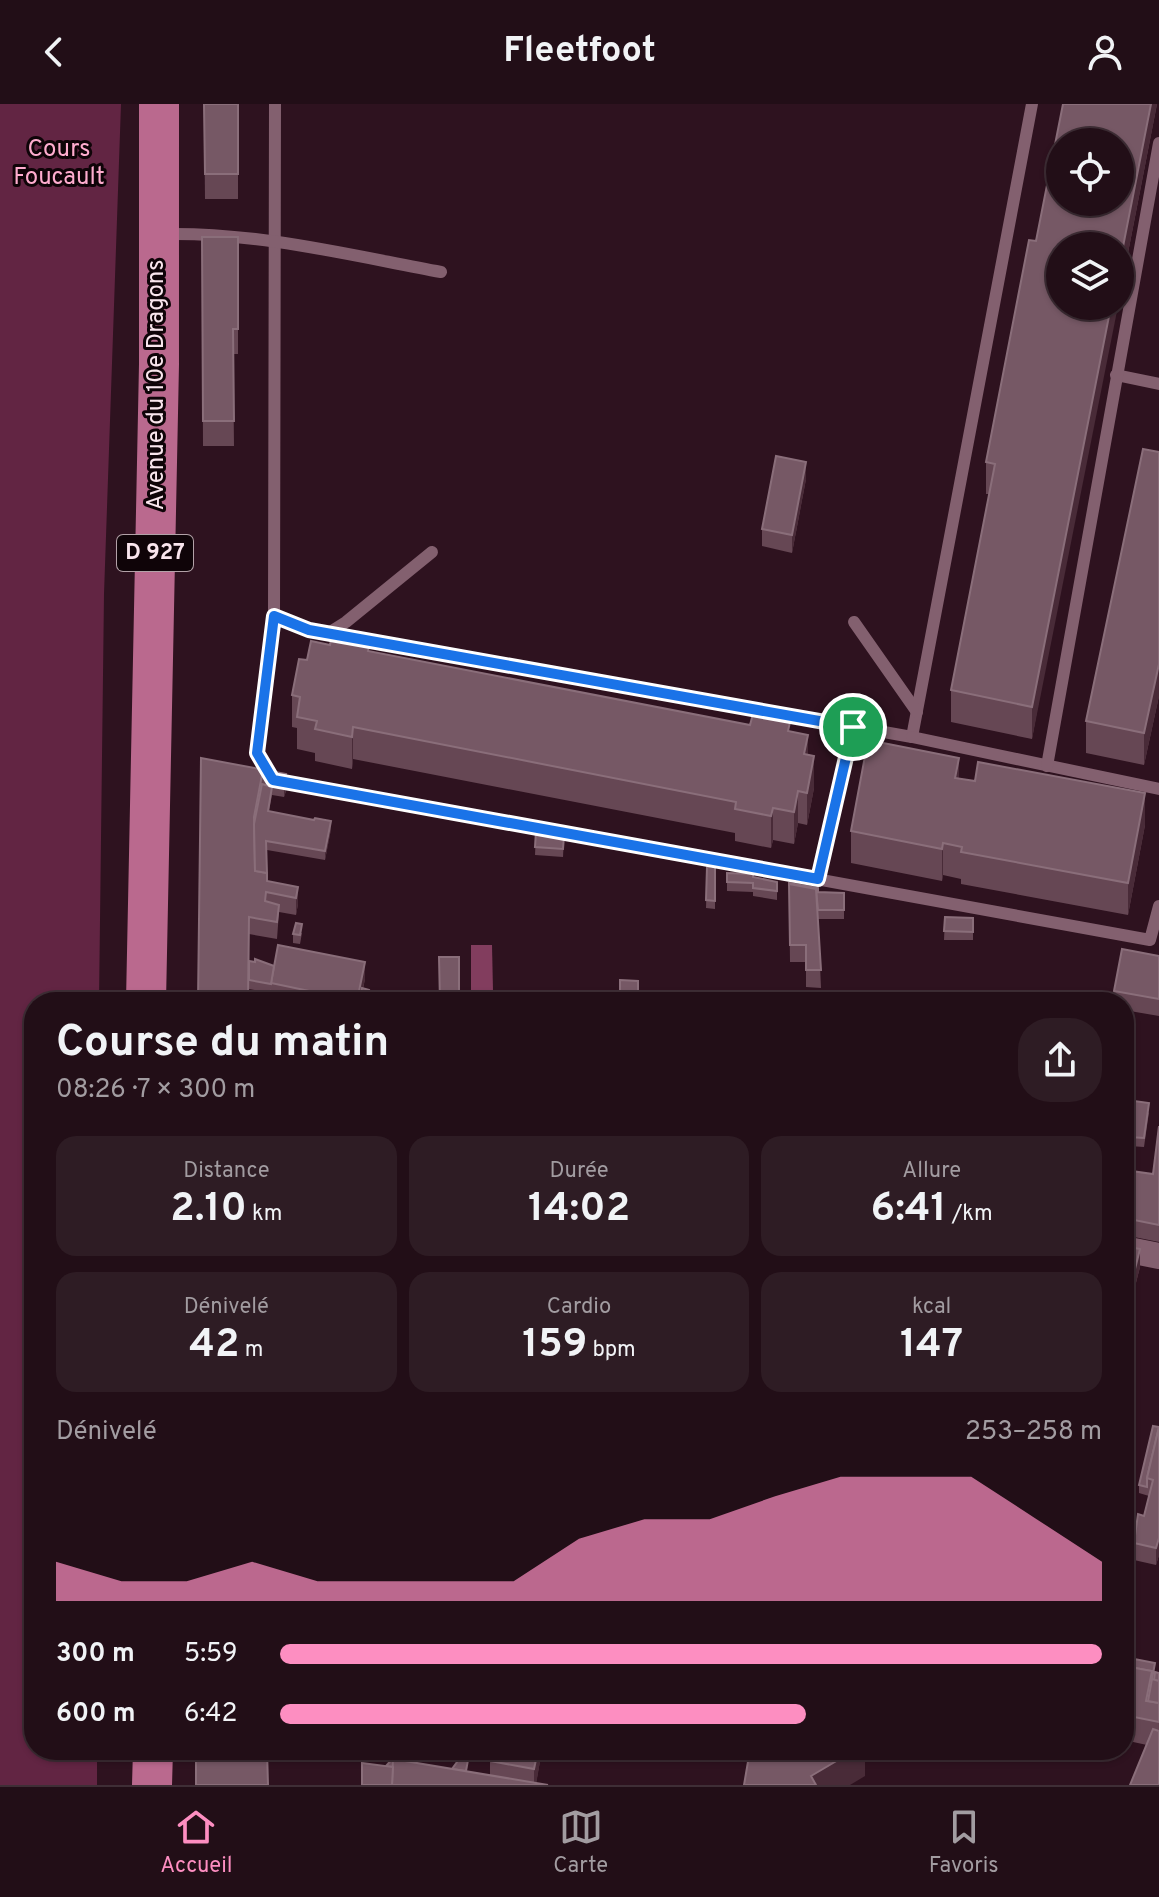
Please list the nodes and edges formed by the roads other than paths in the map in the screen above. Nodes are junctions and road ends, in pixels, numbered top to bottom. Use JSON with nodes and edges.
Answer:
{"nodes":[{"id":1,"x":159,"y":104,"type":"edge"},
{"id":2,"x":275,"y":104,"type":"edge"},
{"id":3,"x":1032,"y":104,"type":"edge"},
{"id":4,"x":1159,"y":143,"type":"edge"},
{"id":5,"x":158,"y":234,"type":"junction"},
{"id":6,"x":274,"y":242,"type":"junction"},
{"id":7,"x":441,"y":272,"type":"dead end"},
{"id":8,"x":1116,"y":375,"type":"junction"},
{"id":9,"x":1159,"y":384,"type":"edge"},
{"id":10,"x":432,"y":552,"type":"dead end"},
{"id":11,"x":274,"y":616,"type":"junction"},
{"id":12,"x":854,"y":622,"type":"dead end"},
{"id":13,"x":327,"y":634,"type":"junction"},
{"id":14,"x":917,"y":712,"type":"junction"},
{"id":15,"x":853,"y":727,"type":"junction"},
{"id":16,"x":912,"y":737,"type":"junction"},
{"id":17,"x":1047,"y":766,"type":"junction"},
{"id":18,"x":1159,"y":789,"type":"edge"},
{"id":19,"x":818,"y":879,"type":"junction"},
{"id":20,"x":1159,"y":906,"type":"edge"},
{"id":21,"x":146,"y":992,"type":"edge"},
{"id":22,"x":1134,"y":1251,"type":"edge"},
{"id":23,"x":1159,"y":1256,"type":"edge"},
{"id":24,"x":153,"y":1760,"type":"edge"},
{"id":25,"x":152,"y":1785,"type":"edge"}],
"edges":[{"from":1,"to":5,"type":"main road","name":"Avenue du 10e Dragons","number":"D 927"},
{"from":2,"to":6,"type":"lane"},
{"from":3,"to":14,"type":"lane"},
{"from":4,"to":8,"type":"lane"},
{"from":5,"to":6,"type":"lane"},
{"from":5,"to":21,"type":"main road","name":"Avenue du 10e Dragons","number":"D 927"},
{"from":6,"to":7,"type":"lane"},
{"from":6,"to":11,"type":"lane"},
{"from":8,"to":9,"type":"lane"},
{"from":8,"to":17,"type":"lane"},
{"from":10,"to":13,"type":"lane"},
{"from":11,"to":13,"type":"lane"},
{"from":11,"to":19,"type":"lane"},
{"from":12,"to":14,"type":"lane"},
{"from":13,"to":15,"type":"lane"},
{"from":14,"to":16,"type":"lane"},
{"from":15,"to":16,"type":"lane"},
{"from":15,"to":19,"type":"lane"},
{"from":16,"to":17,"type":"lane"},
{"from":17,"to":18,"type":"lane"},
{"from":19,"to":20,"type":"lane"},
{"from":22,"to":23,"type":"street"},
{"from":24,"to":25,"type":"main road"}]}
